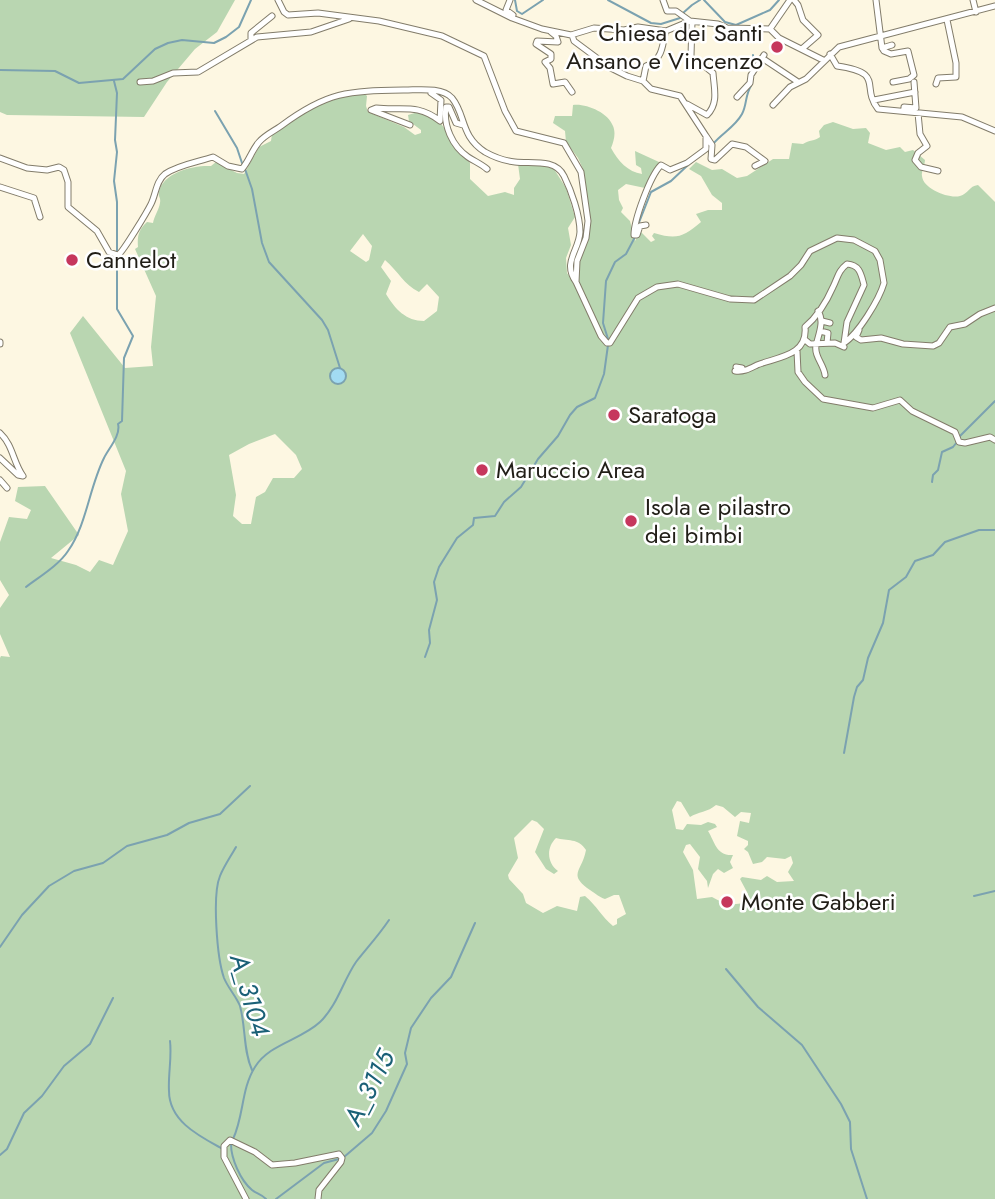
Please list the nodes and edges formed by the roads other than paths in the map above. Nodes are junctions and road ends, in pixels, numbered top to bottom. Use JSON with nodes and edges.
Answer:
{"nodes":[{"id":1,"x":278,"y":0,"type":"edge"},
{"id":2,"x":476,"y":0,"type":"edge"},
{"id":3,"x":510,"y":0,"type":"edge"},
{"id":4,"x":663,"y":0,"type":"edge"},
{"id":5,"x":792,"y":0,"type":"edge"},
{"id":6,"x":876,"y":0,"type":"edge"},
{"id":7,"x":973,"y":0,"type":"edge"},
{"id":8,"x":995,"y":6,"type":"edge"},
{"id":9,"x":976,"y":12,"type":"junction"},
{"id":10,"x":272,"y":16,"type":"dead end"},
{"id":11,"x":349,"y":16,"type":"junction"},
{"id":12,"x":947,"y":20,"type":"junction"},
{"id":13,"x":692,"y":21,"type":"junction"},
{"id":14,"x":527,"y":23,"type":"junction"},
{"id":15,"x":769,"y":29,"type":"junction"},
{"id":16,"x":549,"y":31,"type":"junction"},
{"id":17,"x":662,"y":31,"type":"junction"},
{"id":18,"x":574,"y":35,"type":"junction"},
{"id":19,"x":880,"y":36,"type":"junction"},
{"id":20,"x":250,"y":40,"type":"junction"},
{"id":21,"x":892,"y":45,"type":"dead end"},
{"id":22,"x":803,"y":48,"type":"junction"},
{"id":23,"x":881,"y":48,"type":"junction"},
{"id":24,"x":830,"y":54,"type":"junction"},
{"id":25,"x":691,"y":56,"type":"dead end"},
{"id":26,"x":823,"y":60,"type":"junction"},
{"id":27,"x":701,"y":63,"type":"dead end"},
{"id":28,"x":643,"y":80,"type":"junction"},
{"id":29,"x":140,"y":82,"type":"dead end"},
{"id":30,"x":798,"y":82,"type":"junction"},
{"id":31,"x":893,"y":82,"type":"dead end"},
{"id":32,"x":914,"y":82,"type":"dead end"},
{"id":33,"x":936,"y":84,"type":"dead end"},
{"id":34,"x":425,"y":90,"type":"junction"},
{"id":35,"x":572,"y":92,"type":"dead end"},
{"id":36,"x":915,"y":92,"type":"junction"},
{"id":37,"x":737,"y":97,"type":"dead end"},
{"id":38,"x":874,"y":100,"type":"junction"},
{"id":39,"x":687,"y":104,"type":"junction"},
{"id":40,"x":774,"y":105,"type":"dead end"},
{"id":41,"x":904,"y":111,"type":"junction"},
{"id":42,"x":918,"y":113,"type":"junction"},
{"id":43,"x":410,"y":125,"type":"dead end"},
{"id":44,"x":463,"y":125,"type":"junction"},
{"id":45,"x":995,"y":131,"type":"edge"},
{"id":46,"x":706,"y":136,"type":"junction"},
{"id":47,"x":0,"y":158,"type":"edge"},
{"id":48,"x":754,"y":166,"type":"dead end"},
{"id":49,"x":486,"y":169,"type":"dead end"},
{"id":50,"x":937,"y":171,"type":"dead end"},
{"id":51,"x":0,"y":188,"type":"edge"},
{"id":52,"x":40,"y":217,"type":"dead end"},
{"id":53,"x":646,"y":225,"type":"dead end"},
{"id":54,"x":576,"y":282,"type":"junction"},
{"id":55,"x":995,"y":308,"type":"edge"},
{"id":56,"x":820,"y":315,"type":"junction"},
{"id":57,"x":863,"y":322,"type":"junction"},
{"id":58,"x":830,"y":323,"type":"dead end"},
{"id":59,"x":820,"y":331,"type":"junction"},
{"id":60,"x":804,"y":339,"type":"junction"},
{"id":61,"x":817,"y":343,"type":"junction"},
{"id":62,"x":827,"y":343,"type":"junction"},
{"id":63,"x":844,"y":347,"type":"dead end"},
{"id":64,"x":797,"y":351,"type":"junction"},
{"id":65,"x":735,"y":369,"type":"dead end"},
{"id":66,"x":825,"y":375,"type":"dead end"},
{"id":67,"x":0,"y":433,"type":"edge"},
{"id":68,"x":995,"y":440,"type":"edge"},
{"id":69,"x":0,"y":458,"type":"edge"},
{"id":70,"x":0,"y":480,"type":"edge"},
{"id":71,"x":7,"y":488,"type":"dead end"},
{"id":72,"x":246,"y":1199,"type":"edge"},
{"id":73,"x":318,"y":1199,"type":"edge"}],
"edges":[{"from":1,"to":11,"type":"street"},
{"from":2,"to":14,"type":"street"},
{"from":3,"to":14,"type":"street"},
{"from":4,"to":13,"type":"street"},
{"from":5,"to":15,"type":"street"},
{"from":5,"to":22,"type":"street"},
{"from":6,"to":19,"type":"street"},
{"from":7,"to":9,"type":"street"},
{"from":8,"to":9,"type":"street"},
{"from":9,"to":12,"type":"street"},
{"from":10,"to":20,"type":"street"},
{"from":11,"to":20,"type":"street"},
{"from":11,"to":54,"type":"street"},
{"from":12,"to":19,"type":"street"},
{"from":12,"to":33,"type":"street"},
{"from":13,"to":15,"type":"street"},
{"from":13,"to":17,"type":"street"},
{"from":13,"to":25,"type":"street"},
{"from":14,"to":16,"type":"street"},
{"from":15,"to":22,"type":"street"},
{"from":16,"to":18,"type":"street"},
{"from":16,"to":35,"type":"street"},
{"from":17,"to":18,"type":"street"},
{"from":17,"to":28,"type":"street"},
{"from":18,"to":28,"type":"street"},
{"from":19,"to":23,"type":"street"},
{"from":19,"to":24,"type":"street"},
{"from":20,"to":29,"type":"street"},
{"from":21,"to":23,"type":"street"},
{"from":22,"to":26,"type":"street"},
{"from":23,"to":31,"type":"street"},
{"from":24,"to":26,"type":"street"},
{"from":24,"to":38,"type":"street"},
{"from":26,"to":30,"type":"street"},
{"from":27,"to":39,"type":"street"},
{"from":28,"to":39,"type":"street"},
{"from":30,"to":37,"type":"street"},
{"from":30,"to":40,"type":"street"},
{"from":32,"to":36,"type":"street"},
{"from":34,"to":43,"type":"street"},
{"from":34,"to":44,"type":"street"},
{"from":34,"to":47,"type":"street"},
{"from":36,"to":38,"type":"street"},
{"from":36,"to":41,"type":"street"},
{"from":38,"to":41,"type":"street"},
{"from":39,"to":46,"type":"street"},
{"from":41,"to":42,"type":"street"},
{"from":42,"to":45,"type":"street"},
{"from":42,"to":50,"type":"street"},
{"from":44,"to":49,"type":"street"},
{"from":44,"to":54,"type":"street"},
{"from":46,"to":48,"type":"street"},
{"from":46,"to":53,"type":"street"},
{"from":51,"to":52,"type":"street"},
{"from":54,"to":57,"type":"street"},
{"from":55,"to":57,"type":"street"},
{"from":56,"to":57,"type":"street"},
{"from":56,"to":58,"type":"street"},
{"from":56,"to":59,"type":"street"},
{"from":56,"to":60,"type":"street"},
{"from":59,"to":61,"type":"street"},
{"from":59,"to":62,"type":"street"},
{"from":60,"to":61,"type":"street"},
{"from":60,"to":64,"type":"street"},
{"from":61,"to":62,"type":"street"},
{"from":61,"to":66,"type":"street"},
{"from":62,"to":63,"type":"street"},
{"from":64,"to":65,"type":"street"},
{"from":64,"to":68,"type":"street"},
{"from":67,"to":69,"type":"street"},
{"from":70,"to":71,"type":"street"},
{"from":72,"to":73,"type":"street"}]}
